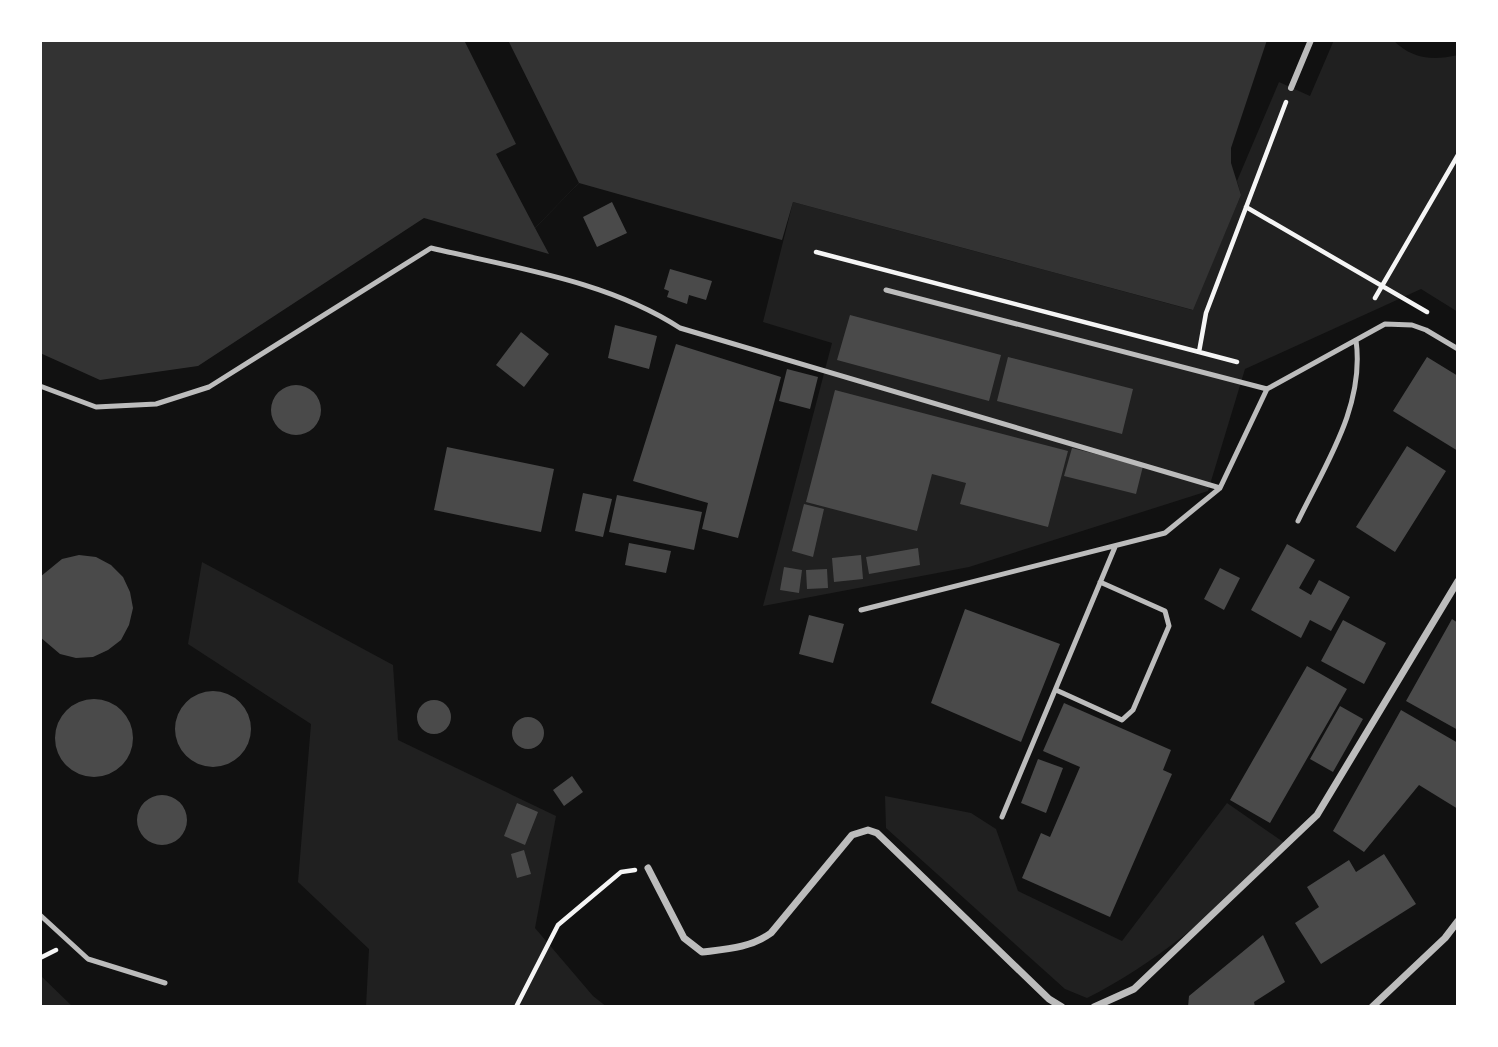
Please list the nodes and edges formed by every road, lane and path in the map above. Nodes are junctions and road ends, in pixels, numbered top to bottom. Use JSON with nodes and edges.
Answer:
{"nodes":[{"id":1,"x":1311,"y":40,"type":"edge"},
{"id":2,"x":1291,"y":88,"type":"joint"},
{"id":3,"x":1458,"y":155,"type":"edge"},
{"id":4,"x":1246,"y":207,"type":"junction"},
{"id":5,"x":816,"y":253,"type":"dead end"},
{"id":6,"x":1382,"y":286,"type":"junction"},
{"id":7,"x":886,"y":290,"type":"dead end"},
{"id":8,"x":1375,"y":298,"type":"dead end"},
{"id":9,"x":1436,"y":317,"type":"dead end"},
{"id":10,"x":1356,"y":340,"type":"junction"},
{"id":11,"x":1458,"y":349,"type":"edge"},
{"id":12,"x":1199,"y":352,"type":"junction"},
{"id":13,"x":1237,"y":362,"type":"dead end"},
{"id":14,"x":40,"y":386,"type":"edge"},
{"id":15,"x":1267,"y":389,"type":"junction"},
{"id":16,"x":1220,"y":488,"type":"junction"},
{"id":17,"x":1298,"y":522,"type":"dead end"},
{"id":18,"x":1115,"y":547,"type":"junction"},
{"id":19,"x":1458,"y":581,"type":"edge"},
{"id":20,"x":1100,"y":582,"type":"junction"},
{"id":21,"x":861,"y":610,"type":"dead end"},
{"id":22,"x":1056,"y":690,"type":"junction"},
{"id":23,"x":1002,"y":817,"type":"dead end"},
{"id":24,"x":648,"y":868,"type":"joint"},
{"id":25,"x":40,"y":915,"type":"edge"},
{"id":26,"x":1458,"y":921,"type":"edge"},
{"id":27,"x":165,"y":983,"type":"dead end"},
{"id":28,"x":516,"y":1007,"type":"edge"},
{"id":29,"x":1062,"y":1007,"type":"edge"},
{"id":30,"x":1094,"y":1007,"type":"edge"},
{"id":31,"x":1372,"y":1007,"type":"edge"}],
"edges":[{"from":1,"to":2,"type":"street"},
{"from":2,"to":4,"type":"path"},
{"from":3,"to":6,"type":"path"},
{"from":4,"to":6,"type":"path"},
{"from":4,"to":12,"type":"path"},
{"from":5,"to":12,"type":"path"},
{"from":6,"to":8,"type":"path"},
{"from":6,"to":9,"type":"path"},
{"from":7,"to":15,"type":"lane"},
{"from":10,"to":11,"type":"lane"},
{"from":10,"to":15,"type":"lane"},
{"from":10,"to":17,"type":"lane"},
{"from":12,"to":13,"type":"path"},
{"from":14,"to":16,"type":"lane"},
{"from":15,"to":16,"type":"lane"},
{"from":16,"to":18,"type":"lane"},
{"from":18,"to":20,"type":"lane"},
{"from":18,"to":21,"type":"lane"},
{"from":19,"to":30,"type":"street"},
{"from":20,"to":22,"type":"lane"},
{"from":20,"to":22,"type":"lane"},
{"from":22,"to":23,"type":"lane"},
{"from":24,"to":28,"type":"path"},
{"from":24,"to":29,"type":"street"},
{"from":25,"to":27,"type":"lane"},
{"from":26,"to":31,"type":"street"}]}
